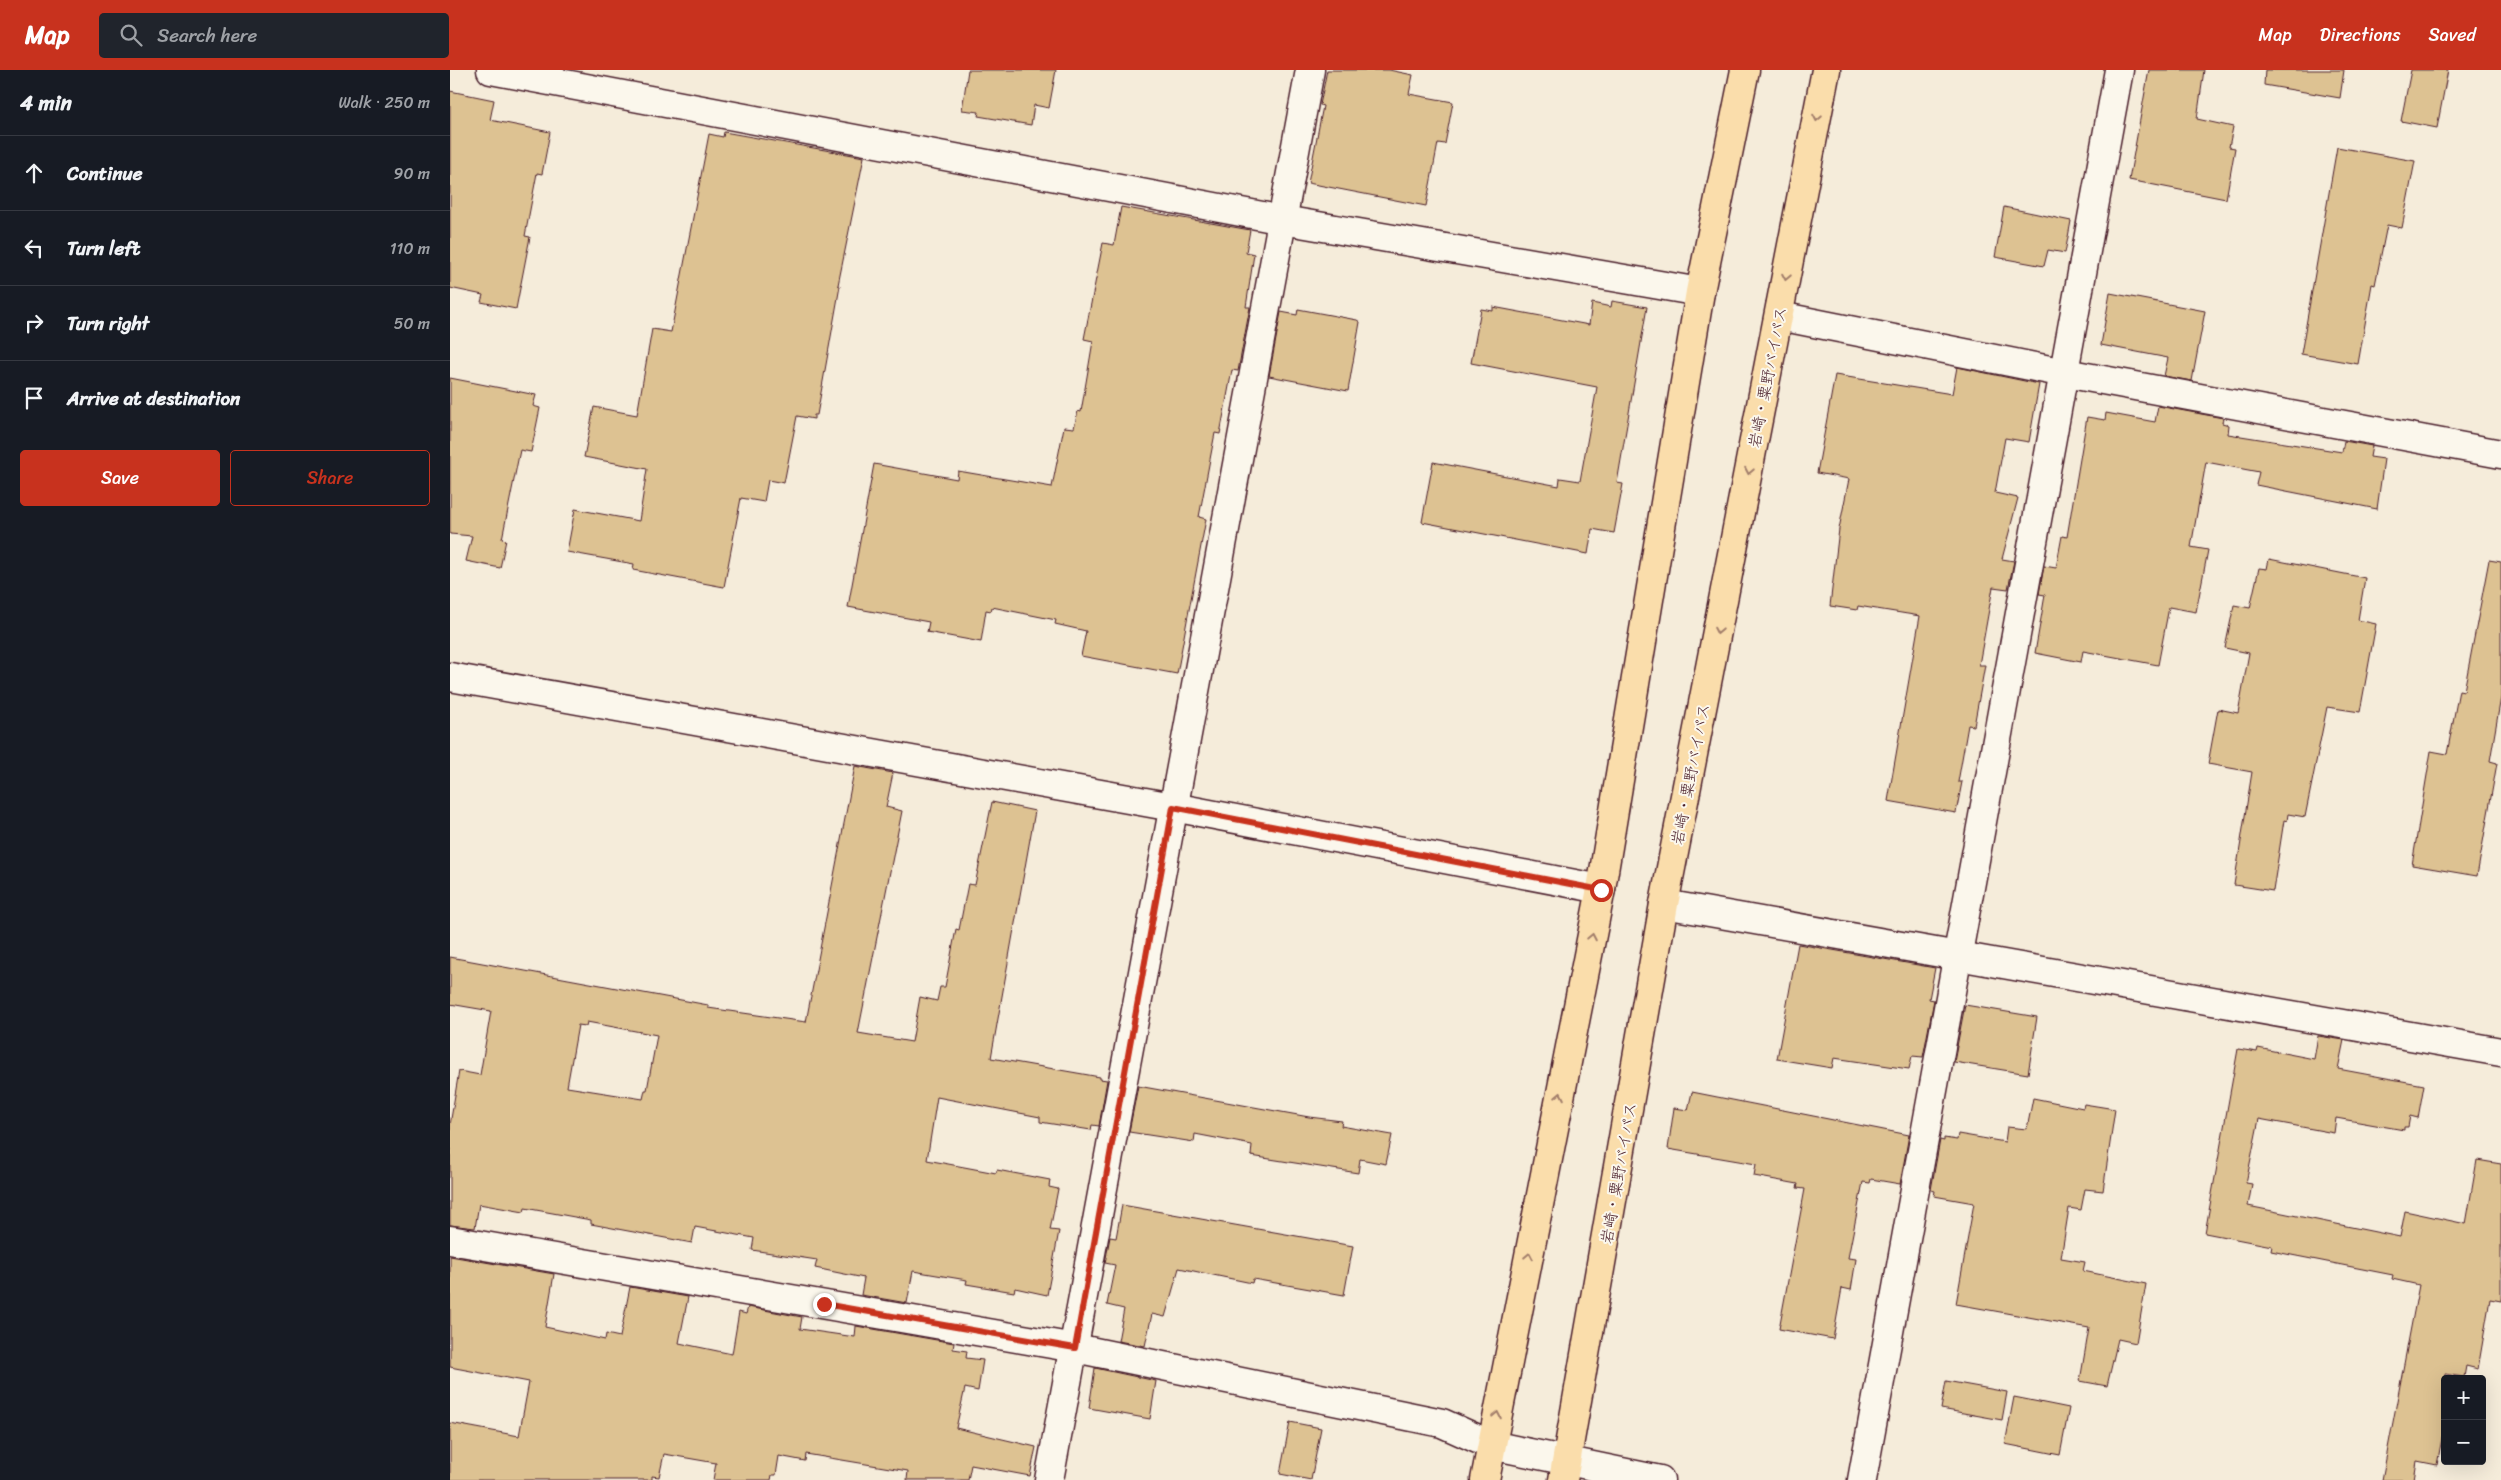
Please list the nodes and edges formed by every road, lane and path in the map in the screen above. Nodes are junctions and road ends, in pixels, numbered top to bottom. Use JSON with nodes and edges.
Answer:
{"nodes":[{"id":1,"x":491,"y":70,"type":"edge"},
{"id":2,"x":1310,"y":70,"type":"edge"},
{"id":3,"x":1745,"y":70,"type":"edge"},
{"id":4,"x":1826,"y":70,"type":"edge"},
{"id":5,"x":2120,"y":70,"type":"edge"},
{"id":6,"x":1283,"y":220,"type":"junction"},
{"id":7,"x":1700,"y":292,"type":"junction"},
{"id":8,"x":1779,"y":316,"type":"junction"},
{"id":9,"x":2065,"y":374,"type":"junction"},
{"id":10,"x":2501,"y":454,"type":"edge"},
{"id":11,"x":450,"y":677,"type":"edge"},
{"id":12,"x":1173,"y":807,"type":"junction"},
{"id":13,"x":1601,"y":890,"type":"junction"},
{"id":14,"x":1664,"y":904,"type":"junction"},
{"id":15,"x":1956,"y":955,"type":"junction"},
{"id":16,"x":2501,"y":1052,"type":"edge"},
{"id":17,"x":450,"y":1240,"type":"edge"},
{"id":18,"x":1075,"y":1348,"type":"junction"},
{"id":19,"x":1491,"y":1446,"type":"junction"},
{"id":20,"x":1565,"y":1471,"type":"edge"},
{"id":21,"x":1049,"y":1480,"type":"edge"},
{"id":22,"x":1485,"y":1480,"type":"edge"},
{"id":23,"x":1660,"y":1480,"type":"edge"},
{"id":24,"x":1862,"y":1480,"type":"edge"}],
"edges":[{"from":1,"to":6,"type":"street"},
{"from":2,"to":6,"type":"street"},
{"from":3,"to":7,"type":"highway"},
{"from":4,"to":8,"type":"highway","name":"岩崎・粟野バイパス","one_way":true},
{"from":5,"to":9,"type":"street"},
{"from":6,"to":7,"type":"street"},
{"from":6,"to":12,"type":"street"},
{"from":7,"to":13,"type":"highway"},
{"from":8,"to":9,"type":"street"},
{"from":8,"to":14,"type":"highway","name":"岩崎・粟野バイパス","one_way":true},
{"from":9,"to":10,"type":"street"},
{"from":9,"to":15,"type":"street"},
{"from":11,"to":12,"type":"street"},
{"from":12,"to":13,"type":"street"},
{"from":12,"to":18,"type":"street"},
{"from":19,"to":13,"type":"highway","one_way":true},
{"from":14,"to":15,"type":"street"},
{"from":14,"to":20,"type":"highway","name":"岩崎・粟野バイパス"},
{"from":15,"to":16,"type":"street"},
{"from":15,"to":24,"type":"street"},
{"from":17,"to":18,"type":"street"},
{"from":18,"to":19,"type":"street"},
{"from":18,"to":21,"type":"street"},
{"from":19,"to":20,"type":"street"},
{"from":19,"to":22,"type":"highway"},
{"from":20,"to":23,"type":"street"}]}
